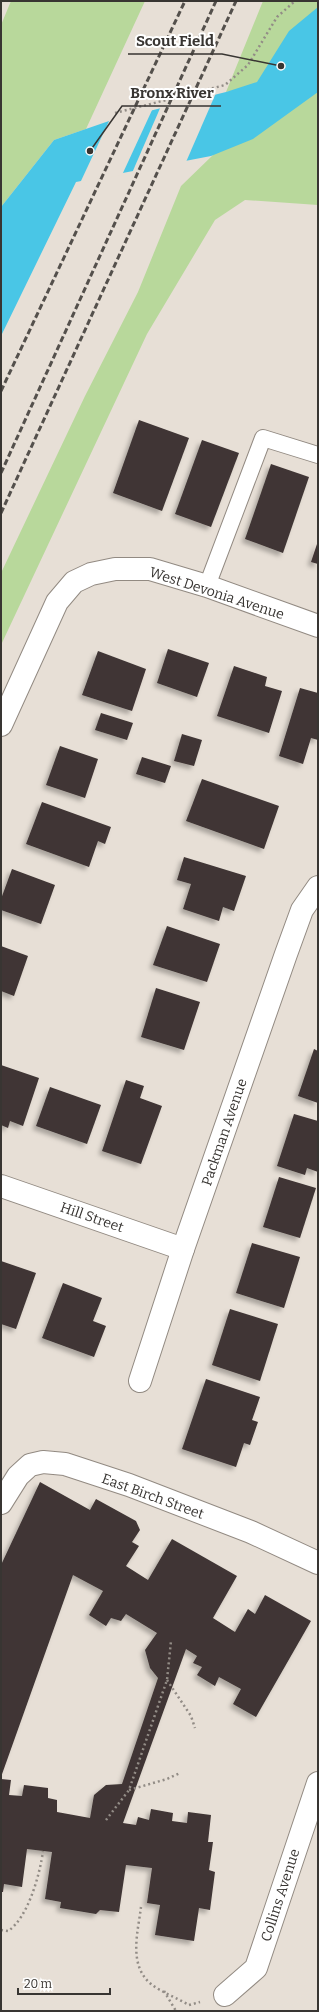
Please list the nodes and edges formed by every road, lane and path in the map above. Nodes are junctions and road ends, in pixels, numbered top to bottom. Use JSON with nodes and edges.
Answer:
{"nodes":[{"id":1,"x":295,"y":1,"type":"edge"},
{"id":2,"x":115,"y":113,"type":"dead end"},
{"id":3,"x":318,"y":455,"type":"edge"},
{"id":4,"x":207,"y":586,"type":"junction"},
{"id":5,"x":318,"y":626,"type":"edge"},
{"id":6,"x":1,"y":725,"type":"edge"},
{"id":7,"x":318,"y":887,"type":"edge"},
{"id":8,"x":1,"y":1186,"type":"edge"},
{"id":9,"x":183,"y":1249,"type":"junction"},
{"id":10,"x":140,"y":1381,"type":"dead end"},
{"id":11,"x":1,"y":1503,"type":"edge"},
{"id":12,"x":318,"y":1563,"type":"edge"},
{"id":13,"x":171,"y":1641,"type":"dead end"},
{"id":14,"x":167,"y":1680,"type":"junction"},
{"id":15,"x":194,"y":1728,"type":"dead end"},
{"id":16,"x":180,"y":1773,"type":"dead end"},
{"id":17,"x":318,"y":1783,"type":"edge"},
{"id":18,"x":129,"y":1790,"type":"junction"},
{"id":19,"x":106,"y":1820,"type":"dead end"},
{"id":20,"x":43,"y":1851,"type":"dead end"},
{"id":21,"x":141,"y":1907,"type":"dead end"},
{"id":22,"x":1,"y":1930,"type":"edge"},
{"id":23,"x":164,"y":1991,"type":"junction"},
{"id":24,"x":225,"y":1995,"type":"dead end"},
{"id":25,"x":189,"y":2005,"type":"dead end"},
{"id":26,"x":176,"y":2011,"type":"edge"}],
"edges":[{"from":1,"to":2,"type":"path"},
{"from":3,"to":4,"type":"lane"},
{"from":4,"to":5,"type":"street","name":"West Devonia Avenue"},
{"from":4,"to":6,"type":"street","name":"West Devonia Avenue"},
{"from":7,"to":9,"type":"street","name":"Packman Avenue"},
{"from":8,"to":9,"type":"street","name":"Hill Street"},
{"from":9,"to":10,"type":"street","name":"Packman Avenue"},
{"from":11,"to":12,"type":"street","name":"East Birch Street"},
{"from":13,"to":14,"type":"path"},
{"from":14,"to":15,"type":"path"},
{"from":14,"to":18,"type":"path"},
{"from":16,"to":18,"type":"path"},
{"from":17,"to":24,"type":"street","name":"Collins Avenue"},
{"from":18,"to":19,"type":"path"},
{"from":20,"to":22,"type":"path"},
{"from":21,"to":23,"type":"path"},
{"from":23,"to":25,"type":"path"},
{"from":23,"to":26,"type":"path"}]}
